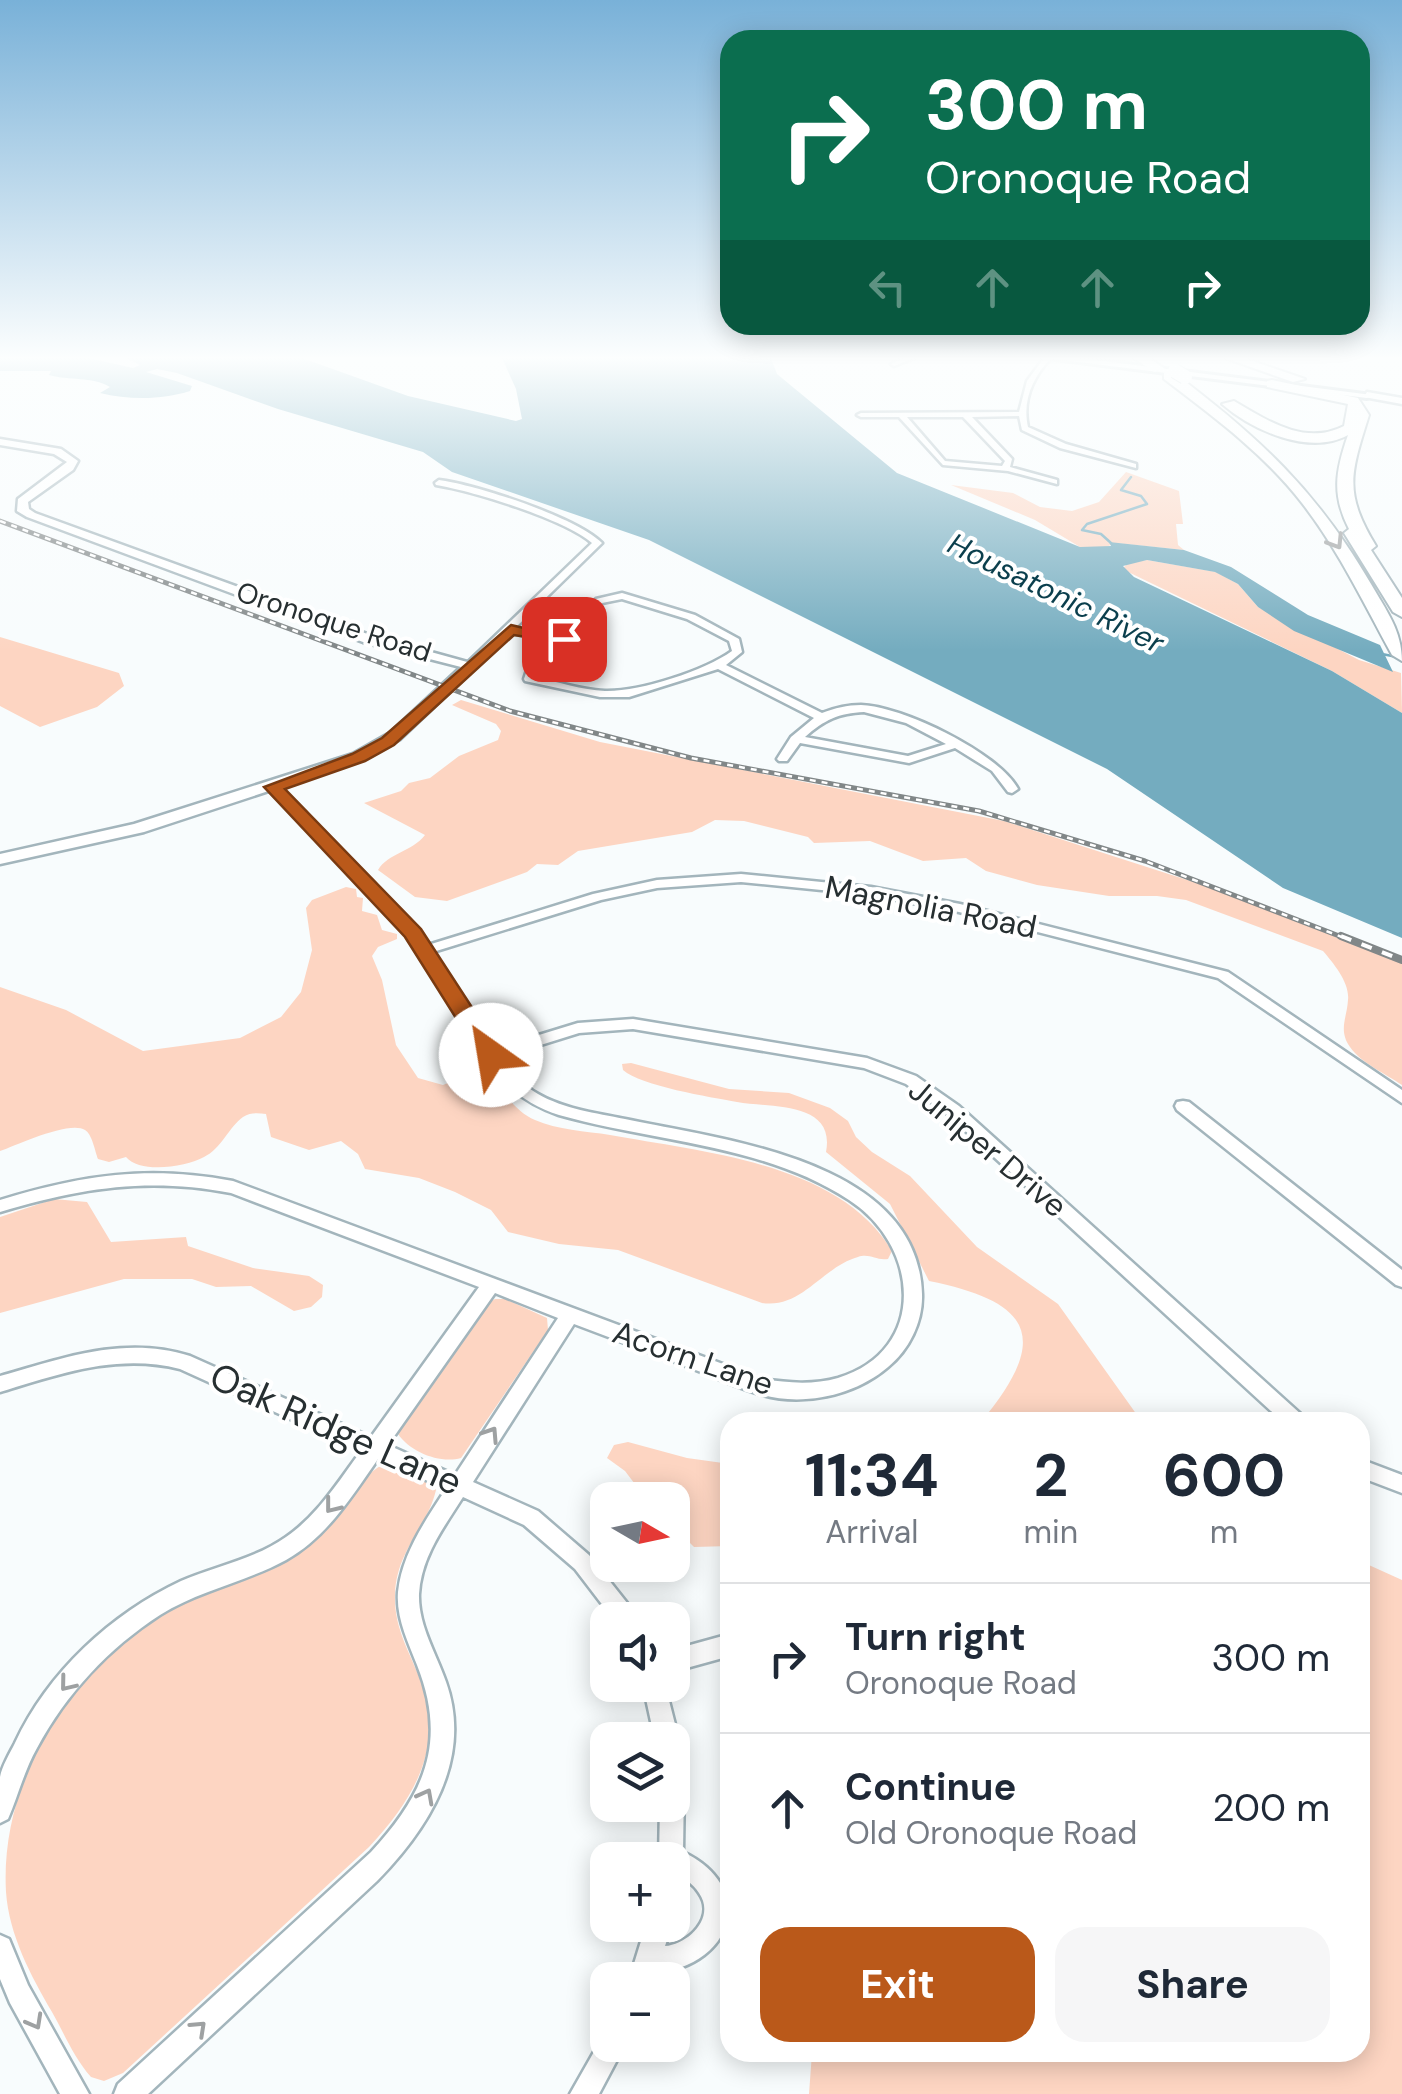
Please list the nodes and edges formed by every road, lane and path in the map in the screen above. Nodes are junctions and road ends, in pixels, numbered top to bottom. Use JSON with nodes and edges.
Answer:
{"nodes":[{"id":1,"x":65,"y":456,"type":"edge"},
{"id":2,"x":937,"y":456,"type":"edge"},
{"id":3,"x":1004,"y":456,"type":"edge"},
{"id":4,"x":1100,"y":456,"type":"edge"},
{"id":5,"x":1264,"y":456,"type":"edge"},
{"id":6,"x":1285,"y":456,"type":"edge"},
{"id":7,"x":1347,"y":456,"type":"edge"},
{"id":8,"x":1133,"y":466,"type":"dead end"},
{"id":9,"x":1004,"y":469,"type":"junction"},
{"id":10,"x":1054,"y":482,"type":"dead end"},
{"id":11,"x":439,"y":483,"type":"dead end"},
{"id":12,"x":1368,"y":558,"type":"junction"},
{"id":13,"x":1402,"y":612,"type":"edge"},
{"id":14,"x":514,"y":627,"type":"junction"},
{"id":15,"x":566,"y":636,"type":"junction"},
{"id":16,"x":1402,"y":655,"type":"edge"},
{"id":17,"x":472,"y":665,"type":"junction"},
{"id":18,"x":720,"y":665,"type":"junction"},
{"id":19,"x":820,"y":717,"type":"junction"},
{"id":20,"x":795,"y":739,"type":"junction"},
{"id":21,"x":956,"y":744,"type":"junction"},
{"id":22,"x":784,"y":758,"type":"dead end"},
{"id":23,"x":273,"y":787,"type":"junction"},
{"id":24,"x":1012,"y":790,"type":"dead end"},
{"id":25,"x":0,"y":859,"type":"edge"},
{"id":26,"x":425,"y":950,"type":"junction"},
{"id":27,"x":491,"y":1055,"type":"junction"},
{"id":28,"x":1402,"y":1098,"type":"edge"},
{"id":29,"x":1183,"y":1106,"type":"dead end"},
{"id":30,"x":0,"y":1206,"type":"edge"},
{"id":31,"x":1402,"y":1280,"type":"edge"},
{"id":32,"x":490,"y":1284,"type":"junction"},
{"id":33,"x":570,"y":1315,"type":"junction"},
{"id":34,"x":0,"y":1384,"type":"edge"},
{"id":35,"x":1285,"y":1412,"type":"edge"},
{"id":36,"x":375,"y":1446,"type":"junction"},
{"id":37,"x":1370,"y":1472,"type":"edge"},
{"id":38,"x":460,"y":1482,"type":"junction"},
{"id":39,"x":1402,"y":1484,"type":"edge"},
{"id":40,"x":615,"y":1602,"type":"edge"},
{"id":41,"x":720,"y":1648,"type":"edge"},
{"id":42,"x":690,"y":1655,"type":"edge"},
{"id":43,"x":0,"y":1811,"type":"edge"},
{"id":44,"x":690,"y":1864,"type":"edge"},
{"id":45,"x":0,"y":1948,"type":"edge"},
{"id":46,"x":671,"y":1962,"type":"edge"},
{"id":47,"x":602,"y":2062,"type":"edge"},
{"id":48,"x":76,"y":2094,"type":"edge"},
{"id":49,"x":128,"y":2094,"type":"edge"},
{"id":50,"x":584,"y":2094,"type":"edge"}],
"edges":[{"from":1,"to":17,"type":"street","name":"Oronoque Road"},
{"from":2,"to":9,"type":"street"},
{"from":3,"to":9,"type":"street"},
{"from":4,"to":8,"type":"street"},
{"from":5,"to":16,"type":"highway","one_way":true},
{"from":6,"to":12,"type":"highway"},
{"from":7,"to":12,"type":"highway"},
{"from":9,"to":10,"type":"street"},
{"from":11,"to":14,"type":"street"},
{"from":12,"to":13,"type":"highway"},
{"from":14,"to":15,"type":"street"},
{"from":14,"to":17,"type":"street"},
{"from":15,"to":18,"type":"street"},
{"from":15,"to":18,"type":"street"},
{"from":17,"to":23,"type":"street","name":"Oronoque Road"},
{"from":18,"to":19,"type":"street"},
{"from":19,"to":20,"type":"street"},
{"from":19,"to":21,"type":"street"},
{"from":20,"to":21,"type":"street"},
{"from":20,"to":22,"type":"street"},
{"from":21,"to":24,"type":"street"},
{"from":23,"to":25,"type":"street","name":"Oronoque Road"},
{"from":23,"to":26,"type":"street","name":"Acorn Lane"},
{"from":26,"to":27,"type":"street","name":"Acorn Lane"},
{"from":26,"to":28,"type":"street","name":"Magnolia Road"},
{"from":27,"to":33,"type":"street","name":"Acorn Lane"},
{"from":27,"to":35,"type":"street","name":"Juniper Drive"},
{"from":29,"to":31,"type":"street"},
{"from":30,"to":32,"type":"street","name":"Acorn Lane"},
{"from":32,"to":33,"type":"street","name":"Acorn Lane"},
{"from":32,"to":36,"type":"street"},
{"from":38,"to":33,"type":"street","one_way":true},
{"from":34,"to":36,"type":"street","name":"Oak Ridge Lane"},
{"from":36,"to":38,"type":"street","name":"Oak Ridge Lane"},
{"from":36,"to":43,"type":"street","one_way":true},
{"from":37,"to":39,"type":"street"},
{"from":38,"to":40,"type":"street","name":"Oak Ridge Lane"},
{"from":49,"to":38,"type":"street","one_way":true},
{"from":41,"to":42,"type":"street"},
{"from":44,"to":46,"type":"street"},
{"from":45,"to":48,"type":"street","one_way":true},
{"from":47,"to":50,"type":"street"}]}
